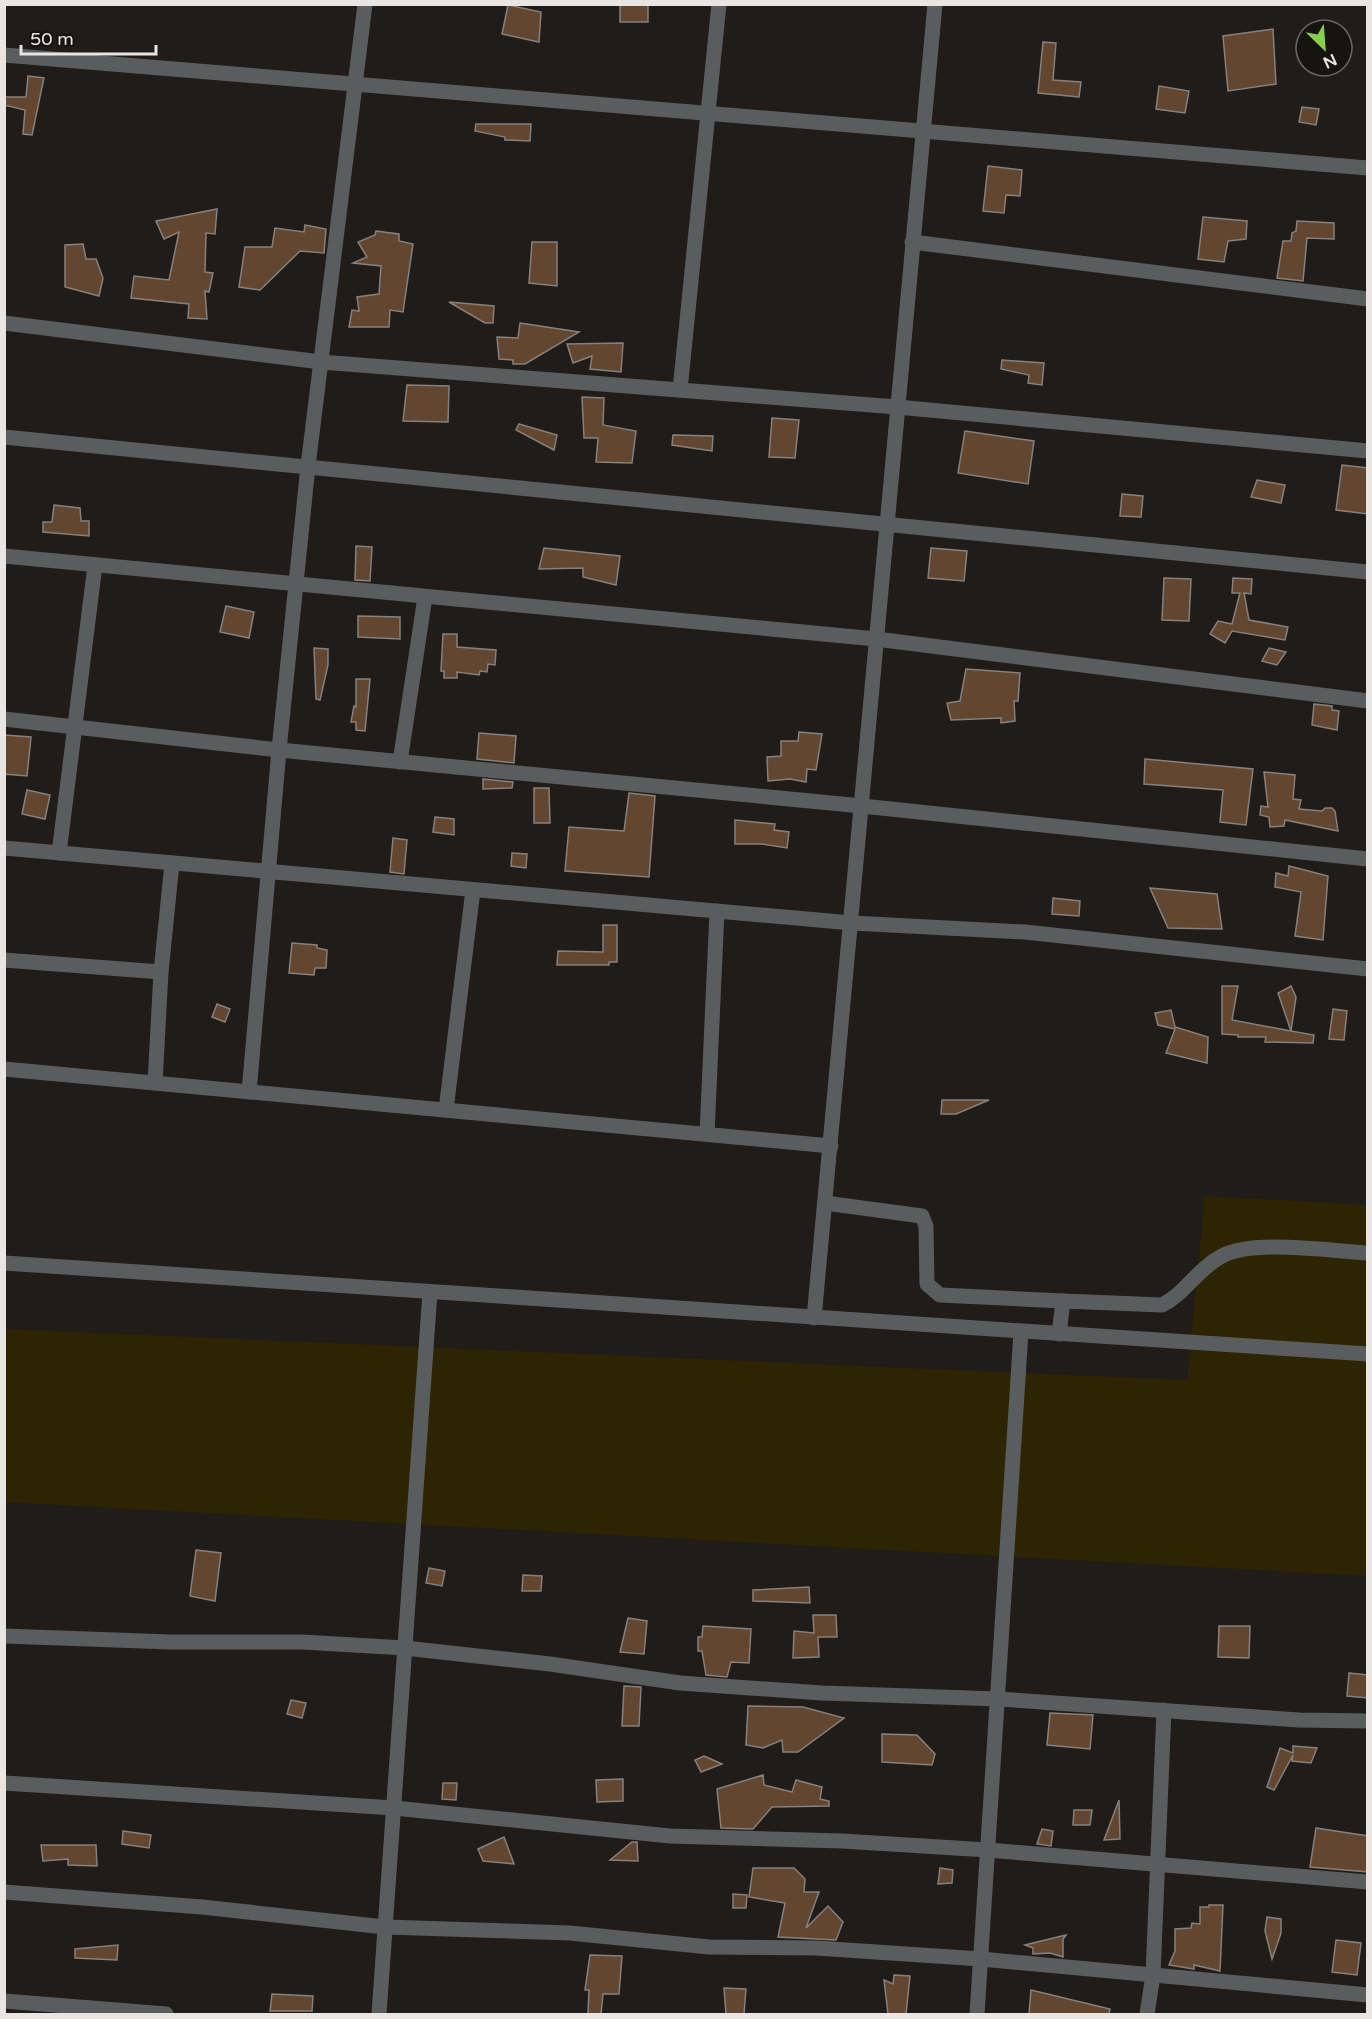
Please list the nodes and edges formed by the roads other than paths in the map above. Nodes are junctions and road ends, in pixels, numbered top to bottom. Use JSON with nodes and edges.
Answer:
{"nodes":[{"id":1,"x":365,"y":4,"type":"edge"},
{"id":2,"x":719,"y":4,"type":"edge"},
{"id":3,"x":935,"y":4,"type":"edge"},
{"id":4,"x":4,"y":55,"type":"edge"},
{"id":5,"x":356,"y":83,"type":"junction"},
{"id":6,"x":709,"y":111,"type":"junction"},
{"id":7,"x":922,"y":129,"type":"junction"},
{"id":8,"x":1368,"y":168,"type":"edge"},
{"id":9,"x":912,"y":242,"type":"junction"},
{"id":10,"x":1368,"y":299,"type":"edge"},
{"id":11,"x":4,"y":323,"type":"edge"},
{"id":12,"x":321,"y":362,"type":"junction"},
{"id":13,"x":680,"y":390,"type":"junction"},
{"id":14,"x":897,"y":407,"type":"junction"},
{"id":15,"x":4,"y":437,"type":"edge"},
{"id":16,"x":1368,"y":451,"type":"edge"},
{"id":17,"x":308,"y":466,"type":"junction"},
{"id":18,"x":886,"y":524,"type":"junction"},
{"id":19,"x":4,"y":556,"type":"edge"},
{"id":20,"x":95,"y":565,"type":"junction"},
{"id":21,"x":1368,"y":572,"type":"edge"},
{"id":22,"x":296,"y":584,"type":"junction"},
{"id":23,"x":425,"y":597,"type":"junction"},
{"id":24,"x":876,"y":639,"type":"junction"},
{"id":25,"x":1368,"y":701,"type":"edge"},
{"id":26,"x":4,"y":719,"type":"edge"},
{"id":27,"x":75,"y":727,"type":"junction"},
{"id":28,"x":279,"y":750,"type":"junction"},
{"id":29,"x":400,"y":762,"type":"junction"},
{"id":30,"x":862,"y":806,"type":"junction"},
{"id":31,"x":4,"y":849,"type":"edge"},
{"id":32,"x":59,"y":853,"type":"junction"},
{"id":33,"x":1368,"y":859,"type":"edge"},
{"id":34,"x":172,"y":863,"type":"junction"},
{"id":35,"x":269,"y":872,"type":"junction"},
{"id":36,"x":473,"y":890,"type":"junction"},
{"id":37,"x":717,"y":911,"type":"junction"},
{"id":38,"x":852,"y":922,"type":"junction"},
{"id":39,"x":4,"y":960,"type":"edge"},
{"id":40,"x":1368,"y":960,"type":"edge"},
{"id":41,"x":1367,"y":969,"type":"edge"},
{"id":42,"x":161,"y":972,"type":"junction"},
{"id":43,"x":4,"y":1069,"type":"edge"},
{"id":44,"x":155,"y":1083,"type":"junction"},
{"id":45,"x":249,"y":1092,"type":"junction"},
{"id":46,"x":446,"y":1110,"type":"junction"},
{"id":47,"x":707,"y":1134,"type":"junction"},
{"id":48,"x":831,"y":1146,"type":"junction"},
{"id":49,"x":825,"y":1203,"type":"junction"},
{"id":50,"x":1368,"y":1253,"type":"edge"},
{"id":51,"x":4,"y":1263,"type":"edge"},
{"id":52,"x":430,"y":1292,"type":"junction"},
{"id":53,"x":1063,"y":1301,"type":"junction"},
{"id":54,"x":814,"y":1318,"type":"junction"},
{"id":55,"x":1021,"y":1332,"type":"junction"},
{"id":56,"x":1059,"y":1334,"type":"junction"},
{"id":57,"x":1368,"y":1354,"type":"edge"},
{"id":58,"x":4,"y":1636,"type":"edge"},
{"id":59,"x":405,"y":1648,"type":"junction"},
{"id":60,"x":999,"y":1699,"type":"junction"},
{"id":61,"x":1164,"y":1710,"type":"junction"},
{"id":62,"x":1368,"y":1721,"type":"edge"},
{"id":63,"x":4,"y":1783,"type":"edge"},
{"id":64,"x":394,"y":1808,"type":"junction"},
{"id":65,"x":988,"y":1850,"type":"junction"},
{"id":66,"x":1156,"y":1865,"type":"junction"},
{"id":67,"x":1368,"y":1882,"type":"edge"},
{"id":68,"x":4,"y":1892,"type":"edge"},
{"id":69,"x":385,"y":1927,"type":"junction"},
{"id":70,"x":981,"y":1959,"type":"junction"},
{"id":71,"x":1153,"y":1975,"type":"junction"},
{"id":72,"x":1368,"y":1995,"type":"edge"},
{"id":73,"x":4,"y":2001,"type":"edge"},
{"id":74,"x":166,"y":2014,"type":"edge"},
{"id":75,"x":379,"y":2014,"type":"edge"},
{"id":76,"x":977,"y":2014,"type":"edge"},
{"id":77,"x":1147,"y":2014,"type":"edge"}],
"edges":[{"from":1,"to":5,"type":"street"},
{"from":2,"to":6,"type":"street"},
{"from":3,"to":7,"type":"street"},
{"from":4,"to":5,"type":"street"},
{"from":5,"to":6,"type":"street"},
{"from":5,"to":12,"type":"street"},
{"from":6,"to":7,"type":"street"},
{"from":6,"to":13,"type":"street"},
{"from":7,"to":8,"type":"street"},
{"from":7,"to":9,"type":"street"},
{"from":9,"to":10,"type":"street"},
{"from":9,"to":14,"type":"street"},
{"from":11,"to":12,"type":"street"},
{"from":12,"to":13,"type":"street"},
{"from":12,"to":17,"type":"street"},
{"from":13,"to":14,"type":"street"},
{"from":14,"to":16,"type":"street"},
{"from":14,"to":18,"type":"street"},
{"from":15,"to":17,"type":"street"},
{"from":17,"to":18,"type":"street"},
{"from":17,"to":22,"type":"street"},
{"from":18,"to":21,"type":"street"},
{"from":18,"to":24,"type":"street"},
{"from":19,"to":20,"type":"street"},
{"from":20,"to":22,"type":"street"},
{"from":20,"to":27,"type":"street"},
{"from":22,"to":23,"type":"street"},
{"from":22,"to":28,"type":"street"},
{"from":23,"to":24,"type":"street"},
{"from":23,"to":29,"type":"street"},
{"from":24,"to":25,"type":"street"},
{"from":24,"to":30,"type":"street"},
{"from":26,"to":27,"type":"street"},
{"from":27,"to":28,"type":"street"},
{"from":27,"to":32,"type":"street"},
{"from":28,"to":29,"type":"street"},
{"from":28,"to":35,"type":"street"},
{"from":29,"to":30,"type":"street"},
{"from":30,"to":33,"type":"street"},
{"from":30,"to":38,"type":"street"},
{"from":31,"to":32,"type":"street"},
{"from":32,"to":34,"type":"street"},
{"from":34,"to":35,"type":"street"},
{"from":34,"to":42,"type":"street"},
{"from":35,"to":36,"type":"street"},
{"from":35,"to":45,"type":"street"},
{"from":36,"to":37,"type":"street"},
{"from":36,"to":46,"type":"street"},
{"from":37,"to":38,"type":"street"},
{"from":37,"to":47,"type":"street"},
{"from":38,"to":41,"type":"street"},
{"from":38,"to":48,"type":"street"},
{"from":39,"to":42,"type":"street"},
{"from":40,"to":41,"type":"street"},
{"from":42,"to":44,"type":"street"},
{"from":43,"to":44,"type":"street"},
{"from":44,"to":45,"type":"street"},
{"from":45,"to":46,"type":"street"},
{"from":46,"to":47,"type":"street"},
{"from":47,"to":48,"type":"street"},
{"from":48,"to":49,"type":"street"},
{"from":49,"to":53,"type":"street"},
{"from":49,"to":54,"type":"street"},
{"from":50,"to":53,"type":"street"},
{"from":51,"to":52,"type":"street"},
{"from":52,"to":54,"type":"street"},
{"from":52,"to":59,"type":"street"},
{"from":53,"to":56,"type":"street"},
{"from":54,"to":55,"type":"street"},
{"from":55,"to":56,"type":"street"},
{"from":55,"to":60,"type":"street"},
{"from":56,"to":57,"type":"street"},
{"from":58,"to":59,"type":"street"},
{"from":59,"to":60,"type":"street"},
{"from":59,"to":64,"type":"street"},
{"from":60,"to":61,"type":"street"},
{"from":60,"to":65,"type":"street"},
{"from":61,"to":62,"type":"street"},
{"from":61,"to":66,"type":"street"},
{"from":63,"to":64,"type":"street"},
{"from":64,"to":65,"type":"street"},
{"from":64,"to":69,"type":"street"},
{"from":65,"to":66,"type":"street"},
{"from":65,"to":70,"type":"street"},
{"from":66,"to":67,"type":"street"},
{"from":66,"to":71,"type":"street"},
{"from":68,"to":69,"type":"street"},
{"from":69,"to":70,"type":"street"},
{"from":69,"to":75,"type":"street"},
{"from":70,"to":71,"type":"street"},
{"from":70,"to":76,"type":"street"},
{"from":71,"to":72,"type":"street"},
{"from":71,"to":77,"type":"street"},
{"from":73,"to":74,"type":"street"}]}
